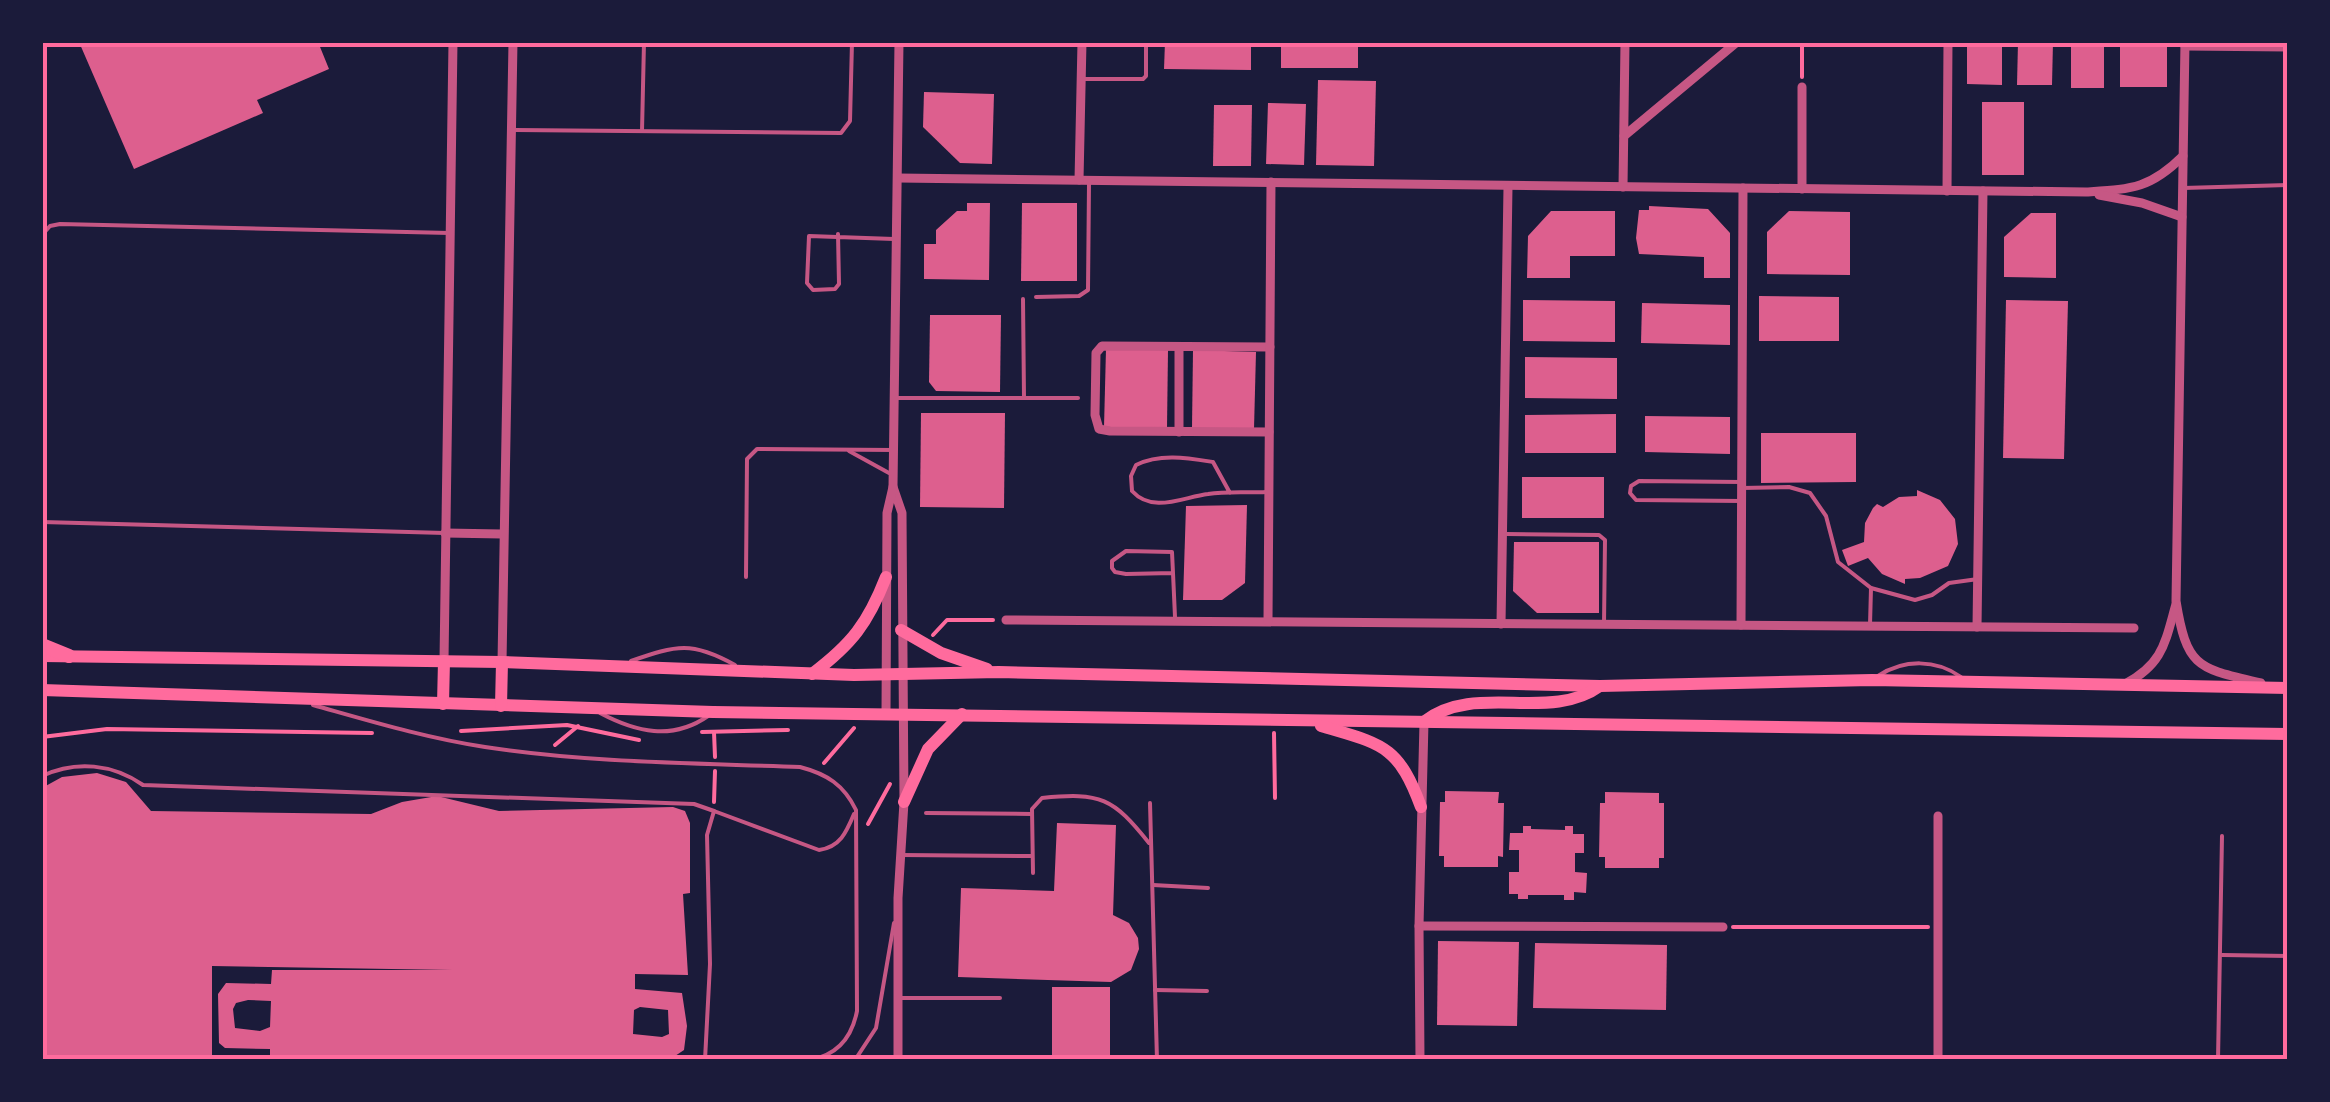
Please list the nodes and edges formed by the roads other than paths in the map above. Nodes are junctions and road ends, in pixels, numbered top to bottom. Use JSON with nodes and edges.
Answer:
{"nodes":[{"id":1,"x":453,"y":42,"type":"edge"},
{"id":2,"x":513,"y":42,"type":"edge"},
{"id":3,"x":644,"y":42,"type":"edge"},
{"id":4,"x":852,"y":42,"type":"edge"},
{"id":5,"x":899,"y":42,"type":"edge"},
{"id":6,"x":1082,"y":42,"type":"edge"},
{"id":7,"x":1146,"y":42,"type":"edge"},
{"id":8,"x":1625,"y":42,"type":"edge"},
{"id":9,"x":1738,"y":42,"type":"edge"},
{"id":10,"x":1948,"y":42,"type":"edge"},
{"id":11,"x":2185,"y":44,"type":"edge"},
{"id":12,"x":2288,"y":47,"type":"edge"},
{"id":13,"x":1081,"y":79,"type":"junction"},
{"id":14,"x":1802,"y":87,"type":"road end"},
{"id":15,"x":510,"y":130,"type":"junction"},
{"id":16,"x":642,"y":131,"type":"junction"},
{"id":17,"x":1624,"y":136,"type":"junction"},
{"id":18,"x":2183,"y":156,"type":"junction"},
{"id":19,"x":898,"y":178,"type":"junction"},
{"id":20,"x":1084,"y":180,"type":"junction"},
{"id":21,"x":1271,"y":182,"type":"junction"},
{"id":22,"x":2288,"y":185,"type":"edge"},
{"id":23,"x":1622,"y":186,"type":"junction"},
{"id":24,"x":1508,"y":187,"type":"junction"},
{"id":25,"x":1743,"y":188,"type":"junction"},
{"id":26,"x":2182,"y":188,"type":"junction"},
{"id":27,"x":1802,"y":189,"type":"junction"},
{"id":28,"x":1947,"y":191,"type":"junction"},
{"id":29,"x":1983,"y":191,"type":"junction"},
{"id":30,"x":2086,"y":192,"type":"junction"},
{"id":31,"x":2182,"y":217,"type":"junction"},
{"id":32,"x":450,"y":233,"type":"junction"},
{"id":33,"x":838,"y":234,"type":"junction"},
{"id":34,"x":42,"y":235,"type":"edge"},
{"id":35,"x":897,"y":239,"type":"junction"},
{"id":36,"x":1036,"y":296,"type":"dead end"},
{"id":37,"x":1023,"y":299,"type":"dead end"},
{"id":38,"x":1179,"y":347,"type":"junction"},
{"id":39,"x":1270,"y":347,"type":"junction"},
{"id":40,"x":894,"y":398,"type":"junction"},
{"id":41,"x":1024,"y":398,"type":"junction"},
{"id":42,"x":1078,"y":398,"type":"dead end"},
{"id":43,"x":1179,"y":432,"type":"junction"},
{"id":44,"x":1270,"y":432,"type":"junction"},
{"id":45,"x":845,"y":450,"type":"junction"},
{"id":46,"x":894,"y":450,"type":"junction"},
{"id":47,"x":893,"y":482,"type":"junction"},
{"id":48,"x":1742,"y":485,"type":"junction"},
{"id":49,"x":1269,"y":492,"type":"junction"},
{"id":50,"x":1230,"y":493,"type":"junction"},
{"id":51,"x":1742,"y":501,"type":"junction"},
{"id":52,"x":42,"y":522,"type":"edge"},
{"id":53,"x":445,"y":533,"type":"junction"},
{"id":54,"x":502,"y":534,"type":"junction"},
{"id":55,"x":1503,"y":534,"type":"junction"},
{"id":56,"x":1173,"y":573,"type":"junction"},
{"id":57,"x":886,"y":576,"type":"junction"},
{"id":58,"x":746,"y":577,"type":"dead end"},
{"id":59,"x":1978,"y":579,"type":"junction"},
{"id":60,"x":1871,"y":588,"type":"junction"},
{"id":61,"x":2176,"y":601,"type":"junction"},
{"id":62,"x":1006,"y":620,"type":"dead end"},
{"id":63,"x":1175,"y":621,"type":"junction"},
{"id":64,"x":1268,"y":621,"type":"junction"},
{"id":65,"x":1501,"y":624,"type":"junction"},
{"id":66,"x":1604,"y":624,"type":"junction"},
{"id":67,"x":1741,"y":625,"type":"junction"},
{"id":68,"x":1870,"y":627,"type":"junction"},
{"id":69,"x":1976,"y":627,"type":"junction"},
{"id":70,"x":2134,"y":628,"type":"dead end"},
{"id":71,"x":902,"y":630,"type":"junction"},
{"id":72,"x":42,"y":645,"type":"edge"},
{"id":73,"x":42,"y":656,"type":"edge"},
{"id":74,"x":69,"y":656,"type":"junction"},
{"id":75,"x":444,"y":661,"type":"junction"},
{"id":76,"x":502,"y":662,"type":"junction"},
{"id":77,"x":614,"y":666,"type":"junction"},
{"id":78,"x":748,"y":672,"type":"junction"},
{"id":79,"x":999,"y":672,"type":"junction"},
{"id":80,"x":812,"y":674,"type":"junction"},
{"id":81,"x":904,"y":675,"type":"junction"},
{"id":82,"x":886,"y":676,"type":"junction"},
{"id":83,"x":2124,"y":684,"type":"junction"},
{"id":84,"x":1600,"y":686,"type":"junction"},
{"id":85,"x":2284,"y":688,"type":"edge"},
{"id":86,"x":42,"y":690,"type":"edge"},
{"id":87,"x":294,"y":699,"type":"junction"},
{"id":88,"x":443,"y":704,"type":"junction"},
{"id":89,"x":500,"y":706,"type":"junction"},
{"id":90,"x":592,"y":708,"type":"junction"},
{"id":91,"x":713,"y":712,"type":"junction"},
{"id":92,"x":886,"y":713,"type":"junction"},
{"id":93,"x":905,"y":713,"type":"junction"},
{"id":94,"x":962,"y":714,"type":"junction"},
{"id":95,"x":1304,"y":722,"type":"junction"},
{"id":96,"x":1424,"y":722,"type":"junction"},
{"id":97,"x":2288,"y":734,"type":"edge"},
{"id":98,"x":42,"y":776,"type":"edge"},
{"id":99,"x":904,"y":802,"type":"junction"},
{"id":100,"x":1150,"y":803,"type":"dead end"},
{"id":101,"x":1421,"y":806,"type":"junction"},
{"id":102,"x":856,"y":810,"type":"junction"},
{"id":103,"x":714,"y":811,"type":"junction"},
{"id":104,"x":926,"y":813,"type":"dead end"},
{"id":105,"x":1032,"y":814,"type":"junction"},
{"id":106,"x":1938,"y":816,"type":"dead end"},
{"id":107,"x":2222,"y":836,"type":"dead end"},
{"id":108,"x":1150,"y":844,"type":"junction"},
{"id":109,"x":900,"y":855,"type":"junction"},
{"id":110,"x":1033,"y":856,"type":"junction"},
{"id":111,"x":1033,"y":873,"type":"dead end"},
{"id":112,"x":1151,"y":885,"type":"junction"},
{"id":113,"x":1208,"y":888,"type":"dead end"},
{"id":114,"x":898,"y":898,"type":"junction"},
{"id":115,"x":1419,"y":926,"type":"junction"},
{"id":116,"x":1723,"y":927,"type":"road end"},
{"id":117,"x":2220,"y":955,"type":"junction"},
{"id":118,"x":2288,"y":956,"type":"edge"},
{"id":119,"x":1154,"y":990,"type":"junction"},
{"id":120,"x":1207,"y":991,"type":"dead end"},
{"id":121,"x":899,"y":998,"type":"junction"},
{"id":122,"x":1000,"y":998,"type":"dead end"},
{"id":123,"x":899,"y":1058,"type":"edge"},
{"id":124,"x":705,"y":1059,"type":"edge"},
{"id":125,"x":669,"y":1060,"type":"edge"},
{"id":126,"x":741,"y":1060,"type":"edge"},
{"id":127,"x":810,"y":1060,"type":"edge"},
{"id":128,"x":855,"y":1060,"type":"edge"},
{"id":129,"x":1157,"y":1060,"type":"edge"},
{"id":130,"x":1416,"y":1060,"type":"edge"},
{"id":131,"x":1938,"y":1060,"type":"edge"},
{"id":132,"x":2218,"y":1060,"type":"edge"}],
"edges":[{"from":1,"to":32,"type":"street"},
{"from":2,"to":15,"type":"street"},
{"from":3,"to":16,"type":"lane"},
{"from":4,"to":16,"type":"lane"},
{"from":5,"to":19,"type":"street"},
{"from":6,"to":13,"type":"street"},
{"from":7,"to":13,"type":"lane"},
{"from":8,"to":17,"type":"street"},
{"from":9,"to":17,"type":"street"},
{"from":10,"to":28,"type":"street"},
{"from":11,"to":12,"type":"street"},
{"from":11,"to":18,"type":"street"},
{"from":13,"to":20,"type":"street"},
{"from":14,"to":27,"type":"street"},
{"from":15,"to":16,"type":"lane"},
{"from":15,"to":54,"type":"street"},
{"from":17,"to":23,"type":"street"},
{"from":18,"to":26,"type":"street"},
{"from":18,"to":30,"type":"street"},
{"from":19,"to":20,"type":"street"},
{"from":19,"to":35,"type":"street"},
{"from":20,"to":21,"type":"street"},
{"from":20,"to":36,"type":"lane"},
{"from":21,"to":24,"type":"street"},
{"from":21,"to":39,"type":"street"},
{"from":22,"to":26,"type":"lane"},
{"from":23,"to":24,"type":"street"},
{"from":23,"to":25,"type":"street"},
{"from":24,"to":55,"type":"street"},
{"from":25,"to":27,"type":"street"},
{"from":25,"to":48,"type":"street"},
{"from":26,"to":31,"type":"street"},
{"from":27,"to":28,"type":"street"},
{"from":28,"to":29,"type":"street"},
{"from":29,"to":30,"type":"street"},
{"from":29,"to":59,"type":"street"},
{"from":30,"to":31,"type":"street"},
{"from":31,"to":61,"type":"street"},
{"from":32,"to":34,"type":"lane"},
{"from":32,"to":53,"type":"street"},
{"from":33,"to":33,"type":"lane"},
{"from":33,"to":35,"type":"lane"},
{"from":35,"to":40,"type":"street"},
{"from":37,"to":41,"type":"lane"},
{"from":38,"to":39,"type":"street"},
{"from":38,"to":43,"type":"street"},
{"from":38,"to":43,"type":"street"},
{"from":39,"to":44,"type":"street"},
{"from":40,"to":41,"type":"lane"},
{"from":40,"to":46,"type":"street"},
{"from":41,"to":42,"type":"lane"},
{"from":43,"to":44,"type":"street"},
{"from":44,"to":49,"type":"street"},
{"from":45,"to":46,"type":"lane"},
{"from":45,"to":47,"type":"lane"},
{"from":45,"to":58,"type":"lane"},
{"from":46,"to":47,"type":"street"},
{"from":47,"to":57,"type":"street"},
{"from":47,"to":71,"type":"street"},
{"from":48,"to":51,"type":"street"},
{"from":48,"to":51,"type":"lane"},
{"from":48,"to":60,"type":"lane"},
{"from":49,"to":50,"type":"lane"},
{"from":49,"to":64,"type":"street"},
{"from":50,"to":50,"type":"lane"},
{"from":51,"to":67,"type":"street"},
{"from":52,"to":53,"type":"lane"},
{"from":53,"to":54,"type":"street"},
{"from":53,"to":75,"type":"street"},
{"from":54,"to":76,"type":"street"},
{"from":55,"to":65,"type":"street"},
{"from":55,"to":66,"type":"lane"},
{"from":56,"to":56,"type":"lane"},
{"from":56,"to":63,"type":"lane"},
{"from":57,"to":80,"type":"main road"},
{"from":57,"to":82,"type":"street"},
{"from":59,"to":60,"type":"lane"},
{"from":59,"to":69,"type":"street"},
{"from":60,"to":68,"type":"lane"},
{"from":61,"to":83,"type":"street"},
{"from":61,"to":85,"type":"street"},
{"from":62,"to":63,"type":"street"},
{"from":63,"to":64,"type":"street"},
{"from":64,"to":65,"type":"street"},
{"from":65,"to":66,"type":"street"},
{"from":66,"to":67,"type":"street"},
{"from":67,"to":68,"type":"street"},
{"from":68,"to":69,"type":"street"},
{"from":69,"to":70,"type":"street"},
{"from":71,"to":79,"type":"main road"},
{"from":71,"to":81,"type":"street"},
{"from":72,"to":74,"type":"main road"},
{"from":73,"to":74,"type":"main road"},
{"from":74,"to":75,"type":"main road"},
{"from":75,"to":76,"type":"main road"},
{"from":75,"to":88,"type":"main road"},
{"from":76,"to":77,"type":"main road"},
{"from":76,"to":89,"type":"main road"},
{"from":77,"to":78,"type":"main road"},
{"from":77,"to":78,"type":"lane"},
{"from":78,"to":80,"type":"main road"},
{"from":79,"to":81,"type":"main road"},
{"from":79,"to":84,"type":"main road"},
{"from":80,"to":82,"type":"main road"},
{"from":81,"to":82,"type":"main road"},
{"from":81,"to":93,"type":"street"},
{"from":82,"to":92,"type":"street"},
{"from":83,"to":84,"type":"main road"},
{"from":83,"to":85,"type":"main road"},
{"from":84,"to":96,"type":"main road"},
{"from":86,"to":87,"type":"main road"},
{"from":87,"to":88,"type":"main road"},
{"from":87,"to":102,"type":"lane"},
{"from":88,"to":89,"type":"main road"},
{"from":89,"to":90,"type":"main road"},
{"from":90,"to":91,"type":"main road"},
{"from":90,"to":91,"type":"lane"},
{"from":91,"to":92,"type":"main road"},
{"from":92,"to":93,"type":"main road"},
{"from":93,"to":94,"type":"main road"},
{"from":93,"to":99,"type":"street"},
{"from":94,"to":95,"type":"main road"},
{"from":94,"to":99,"type":"main road"},
{"from":95,"to":96,"type":"main road"},
{"from":95,"to":101,"type":"main road"},
{"from":96,"to":97,"type":"main road"},
{"from":96,"to":101,"type":"street"},
{"from":98,"to":103,"type":"lane"},
{"from":99,"to":109,"type":"street"},
{"from":100,"to":108,"type":"lane"},
{"from":101,"to":115,"type":"street"},
{"from":102,"to":103,"type":"lane"},
{"from":102,"to":127,"type":"lane"},
{"from":103,"to":124,"type":"lane"},
{"from":104,"to":105,"type":"lane"},
{"from":105,"to":108,"type":"lane"},
{"from":105,"to":110,"type":"lane"},
{"from":106,"to":131,"type":"street"},
{"from":107,"to":117,"type":"lane"},
{"from":108,"to":112,"type":"lane"},
{"from":109,"to":110,"type":"lane"},
{"from":109,"to":114,"type":"street"},
{"from":110,"to":111,"type":"lane"},
{"from":112,"to":113,"type":"lane"},
{"from":112,"to":119,"type":"lane"},
{"from":114,"to":121,"type":"street"},
{"from":114,"to":128,"type":"lane"},
{"from":115,"to":116,"type":"street"},
{"from":115,"to":130,"type":"street"},
{"from":117,"to":118,"type":"lane"},
{"from":117,"to":132,"type":"lane"},
{"from":119,"to":120,"type":"lane"},
{"from":119,"to":129,"type":"lane"},
{"from":121,"to":122,"type":"lane"},
{"from":121,"to":123,"type":"street"},
{"from":124,"to":125,"type":"lane"},
{"from":124,"to":126,"type":"lane"}]}
